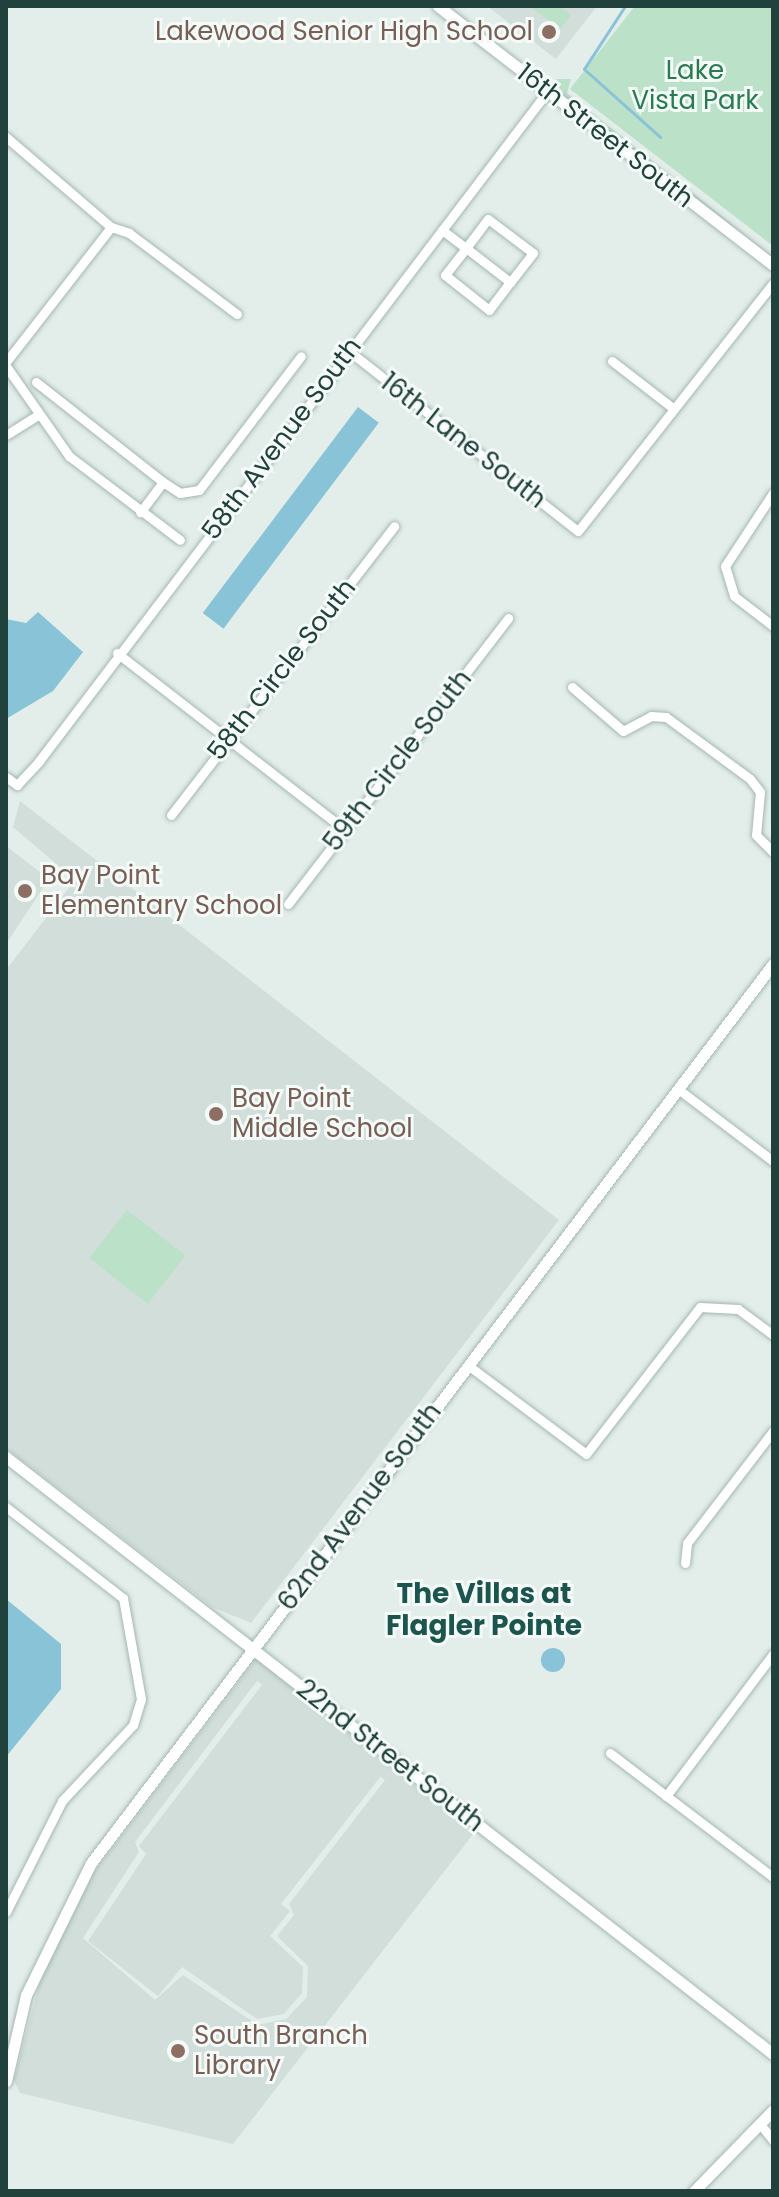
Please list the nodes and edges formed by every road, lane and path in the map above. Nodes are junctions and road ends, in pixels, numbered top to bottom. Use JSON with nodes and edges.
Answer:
{"nodes":[{"id":1,"x":438,"y":6,"type":"edge"},
{"id":2,"x":547,"y":92,"type":"junction"},
{"id":3,"x":6,"y":137,"type":"edge"},
{"id":4,"x":111,"y":227,"type":"junction"},
{"id":5,"x":442,"y":230,"type":"junction"},
{"id":6,"x":466,"y":248,"type":"junction"},
{"id":7,"x":773,"y":265,"type":"edge"},
{"id":8,"x":510,"y":282,"type":"junction"},
{"id":9,"x":773,"y":283,"type":"edge"},
{"id":10,"x":237,"y":314,"type":"dead end"},
{"id":11,"x":349,"y":351,"type":"junction"},
{"id":12,"x":301,"y":356,"type":"dead end"},
{"id":13,"x":612,"y":361,"type":"dead end"},
{"id":14,"x":6,"y":364,"type":"edge"},
{"id":15,"x":36,"y":382,"type":"dead end"},
{"id":16,"x":674,"y":409,"type":"junction"},
{"id":17,"x":37,"y":416,"type":"junction"},
{"id":18,"x":6,"y":435,"type":"edge"},
{"id":19,"x":163,"y":482,"type":"junction"},
{"id":20,"x":773,"y":493,"type":"edge"},
{"id":21,"x":140,"y":512,"type":"junction"},
{"id":22,"x":394,"y":526,"type":"dead end"},
{"id":23,"x":180,"y":540,"type":"dead end"},
{"id":24,"x":508,"y":618,"type":"dead end"},
{"id":25,"x":773,"y":626,"type":"edge"},
{"id":26,"x":117,"y":653,"type":"junction"},
{"id":27,"x":572,"y":687,"type":"dead end"},
{"id":28,"x":230,"y":738,"type":"junction"},
{"id":29,"x":6,"y":777,"type":"edge"},
{"id":30,"x":171,"y":815,"type":"dead end"},
{"id":31,"x":345,"y":830,"type":"junction"},
{"id":32,"x":773,"y":852,"type":"edge"},
{"id":33,"x":288,"y":904,"type":"dead end"},
{"id":34,"x":771,"y":972,"type":"edge"},
{"id":35,"x":678,"y":1089,"type":"junction"},
{"id":36,"x":773,"y":1161,"type":"edge"},
{"id":37,"x":773,"y":1335,"type":"edge"},
{"id":38,"x":469,"y":1366,"type":"junction"},
{"id":39,"x":773,"y":1431,"type":"edge"},
{"id":40,"x":6,"y":1457,"type":"edge"},
{"id":41,"x":6,"y":1507,"type":"edge"},
{"id":42,"x":685,"y":1563,"type":"dead end"},
{"id":43,"x":252,"y":1648,"type":"junction"},
{"id":44,"x":773,"y":1654,"type":"edge"},
{"id":45,"x":610,"y":1753,"type":"dead end"},
{"id":46,"x":666,"y":1796,"type":"junction"},
{"id":47,"x":773,"y":1877,"type":"edge"},
{"id":48,"x":6,"y":1912,"type":"edge"},
{"id":49,"x":773,"y":2054,"type":"edge"},
{"id":50,"x":6,"y":2081,"type":"edge"},
{"id":51,"x":773,"y":2110,"type":"edge"},
{"id":52,"x":760,"y":2124,"type":"junction"},
{"id":53,"x":773,"y":2140,"type":"edge"},
{"id":54,"x":694,"y":2191,"type":"edge"}],
"edges":[{"from":1,"to":2,"type":"street","name":"16th Street South"},
{"from":2,"to":5,"type":"street","name":"58th Avenue South"},
{"from":2,"to":7,"type":"street","name":"16th Street South"},
{"from":3,"to":4,"type":"street"},
{"from":4,"to":10,"type":"street"},
{"from":4,"to":14,"type":"street"},
{"from":5,"to":6,"type":"street"},
{"from":5,"to":11,"type":"street","name":"58th Avenue South"},
{"from":6,"to":8,"type":"street"},
{"from":6,"to":8,"type":"street"},
{"from":6,"to":8,"type":"street"},
{"from":9,"to":16,"type":"street"},
{"from":11,"to":16,"type":"street","name":"16th Lane South"},
{"from":11,"to":26,"type":"street","name":"58th Avenue South"},
{"from":12,"to":19,"type":"street"},
{"from":13,"to":16,"type":"street"},
{"from":14,"to":17,"type":"street"},
{"from":15,"to":19,"type":"street"},
{"from":17,"to":18,"type":"street"},
{"from":17,"to":21,"type":"street"},
{"from":19,"to":21,"type":"street"},
{"from":20,"to":25,"type":"street"},
{"from":21,"to":23,"type":"street"},
{"from":22,"to":28,"type":"street","name":"58th Circle South"},
{"from":24,"to":31,"type":"street","name":"59th Circle South"},
{"from":26,"to":28,"type":"street"},
{"from":26,"to":29,"type":"street","name":"58th Avenue South"},
{"from":27,"to":32,"type":"street"},
{"from":28,"to":30,"type":"street","name":"58th Circle South"},
{"from":28,"to":31,"type":"street"},
{"from":31,"to":33,"type":"street","name":"59th Circle South"},
{"from":34,"to":35,"type":"street","name":"62nd Avenue South"},
{"from":35,"to":36,"type":"street"},
{"from":35,"to":38,"type":"street","name":"62nd Avenue South"},
{"from":37,"to":38,"type":"street"},
{"from":38,"to":43,"type":"street","name":"62nd Avenue South"},
{"from":39,"to":42,"type":"street"},
{"from":40,"to":43,"type":"street","name":"22nd Street South"},
{"from":41,"to":48,"type":"street"},
{"from":43,"to":49,"type":"street","name":"22nd Street South"},
{"from":43,"to":50,"type":"street","name":"62nd Avenue South"},
{"from":44,"to":46,"type":"street"},
{"from":45,"to":46,"type":"street"},
{"from":46,"to":47,"type":"street"},
{"from":51,"to":52,"type":"street"},
{"from":52,"to":53,"type":"street"},
{"from":52,"to":54,"type":"street"}]}
